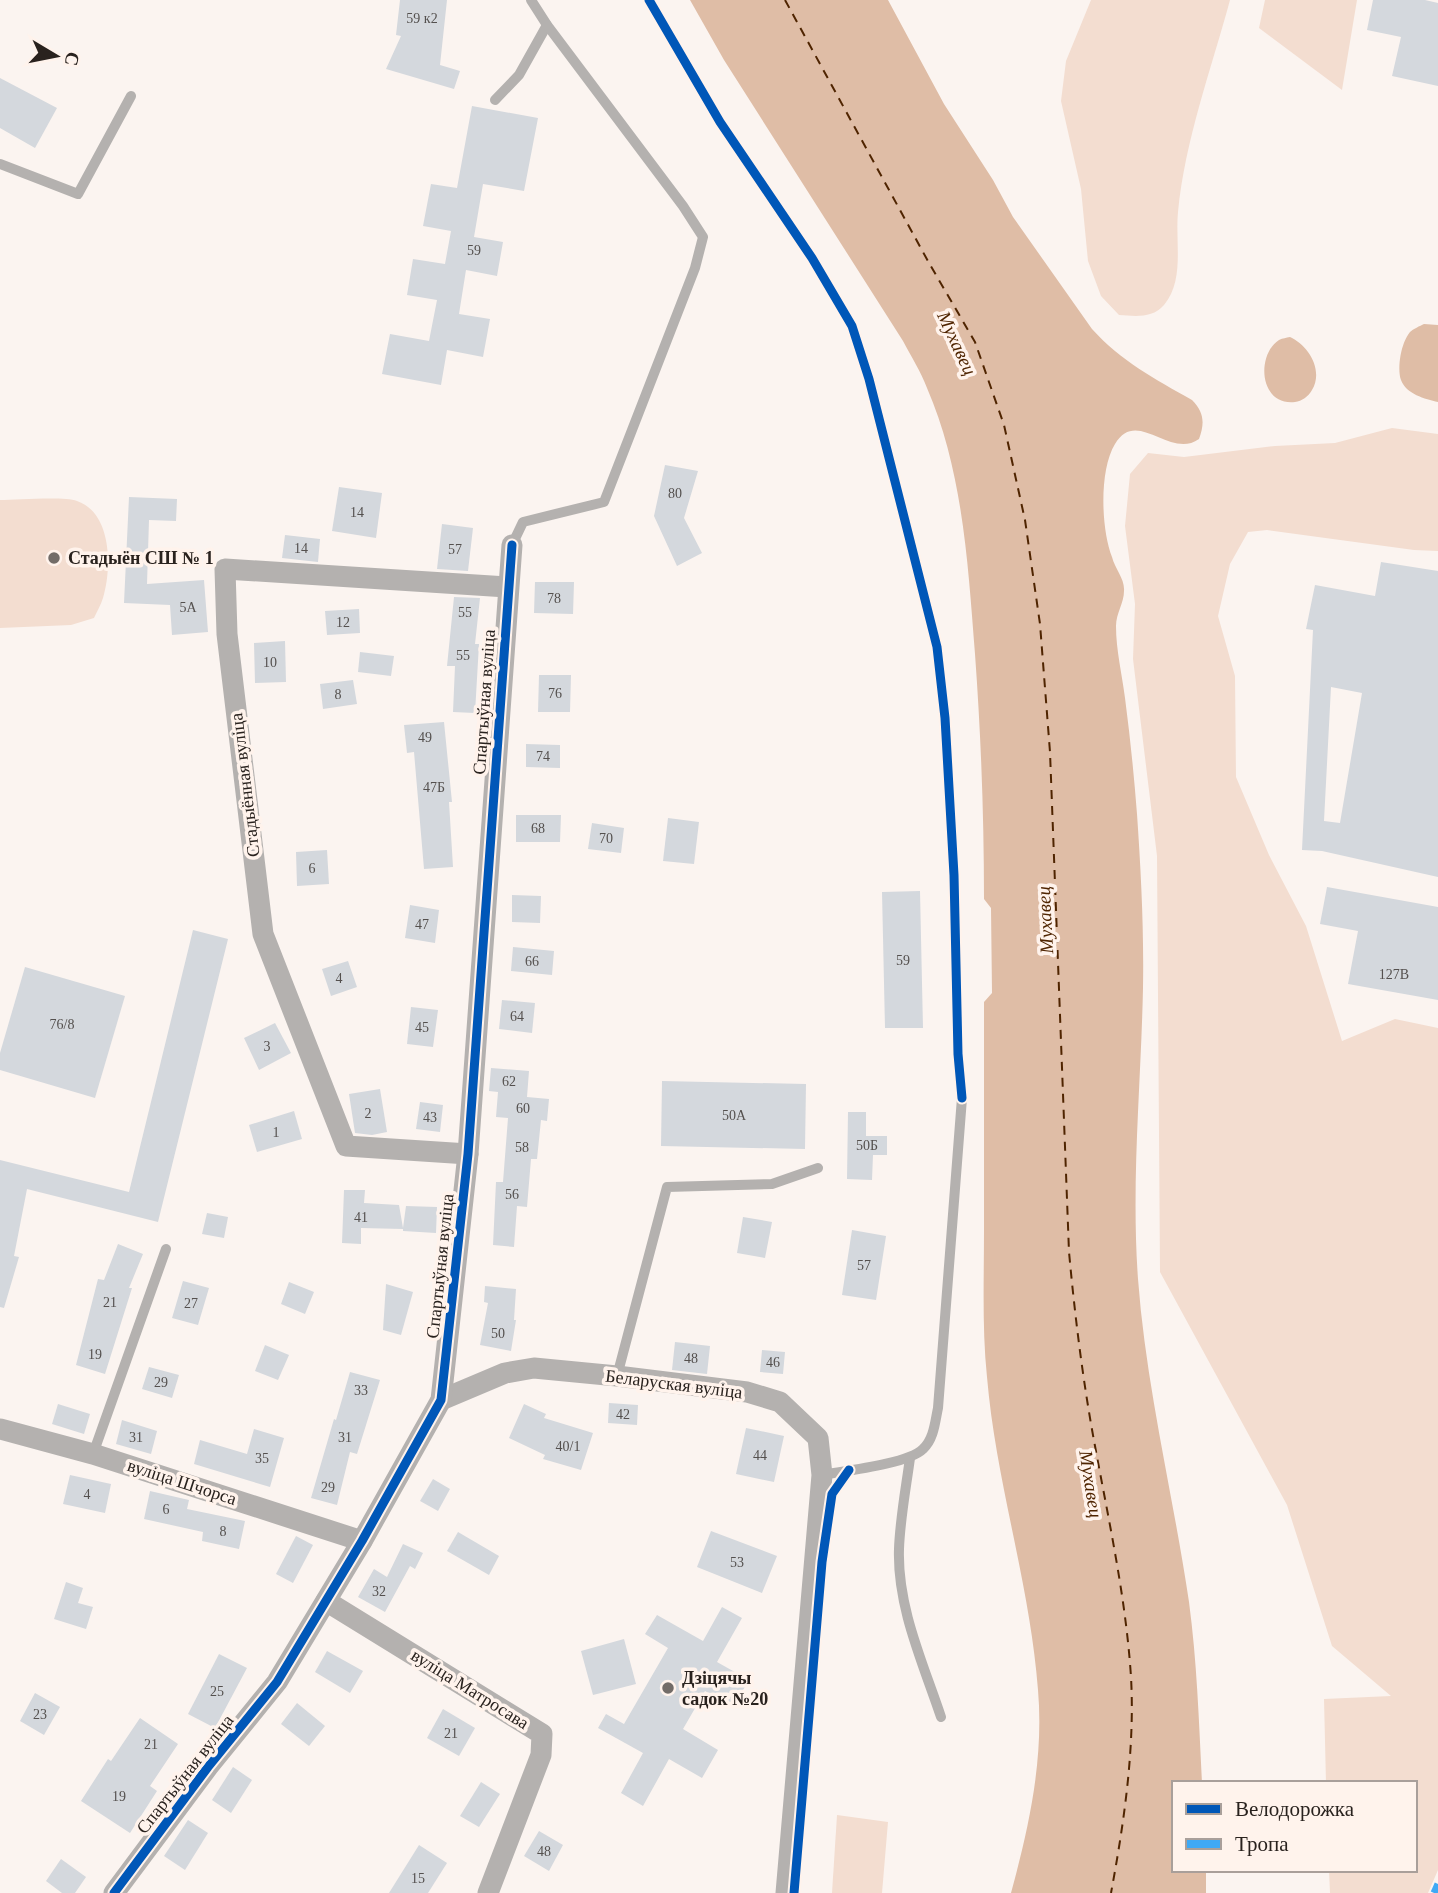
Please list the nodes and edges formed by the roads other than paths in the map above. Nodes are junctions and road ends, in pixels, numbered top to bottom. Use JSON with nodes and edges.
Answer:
{"nodes":[{"id":1,"x":531,"y":0,"type":"edge"},
{"id":2,"x":547,"y":25,"type":"junction"},
{"id":3,"x":131,"y":96,"type":"dead end"},
{"id":4,"x":495,"y":100,"type":"dead end"},
{"id":5,"x":0,"y":164,"type":"edge"},
{"id":6,"x":512,"y":545,"type":"joint"},
{"id":7,"x":508,"y":587,"type":"junction"},
{"id":8,"x":962,"y":1098,"type":"dead end"},
{"id":9,"x":468,"y":1154,"type":"junction"},
{"id":10,"x":818,"y":1168,"type":"dead end"},
{"id":11,"x":166,"y":1249,"type":"dead end"},
{"id":12,"x":617,"y":1376,"type":"junction"},
{"id":13,"x":441,"y":1400,"type":"junction"},
{"id":14,"x":0,"y":1429,"type":"edge"},
{"id":15,"x":93,"y":1454,"type":"junction"},
{"id":16,"x":910,"y":1458,"type":"junction"},
{"id":17,"x":822,"y":1475,"type":"junction"},
{"id":18,"x":362,"y":1541,"type":"junction"},
{"id":19,"x":326,"y":1601,"type":"junction"},
{"id":20,"x":942,"y":1717,"type":"dead end"},
{"id":21,"x":114,"y":1893,"type":"edge"},
{"id":22,"x":488,"y":1893,"type":"edge"},
{"id":23,"x":786,"y":1893,"type":"edge"}],
"edges":[{"from":1,"to":2,"type":"lane"},
{"from":2,"to":4,"type":"lane"},
{"from":2,"to":6,"type":"lane"},
{"from":3,"to":5,"type":"lane"},
{"from":6,"to":7,"type":"street","name":"Спартыўная вуліца"},
{"from":7,"to":9,"type":"street","name":"Спартыўная вуліца"},
{"from":7,"to":9,"type":"street","name":"Стадыённая вуліца"},
{"from":8,"to":16,"type":"lane"},
{"from":9,"to":13,"type":"street","name":"Спартыўная вуліца"},
{"from":10,"to":12,"type":"lane"},
{"from":11,"to":15,"type":"lane"},
{"from":12,"to":13,"type":"street","name":"Беларуская вуліца"},
{"from":12,"to":17,"type":"street","name":"Беларуская вуліца"},
{"from":13,"to":18,"type":"street","name":"Спартыўная вуліца"},
{"from":14,"to":15,"type":"street","name":"вуліца Шчорса"},
{"from":15,"to":18,"type":"street","name":"вуліца Шчорса"},
{"from":16,"to":17,"type":"lane"},
{"from":16,"to":20,"type":"lane"},
{"from":17,"to":23,"type":"street","name":"Беларуская вуліца"},
{"from":18,"to":19,"type":"street","name":"Спартыўная вуліца"},
{"from":19,"to":21,"type":"street","name":"Спартыўная вуліца"},
{"from":19,"to":22,"type":"street","name":"вуліца Матросава"}]}
